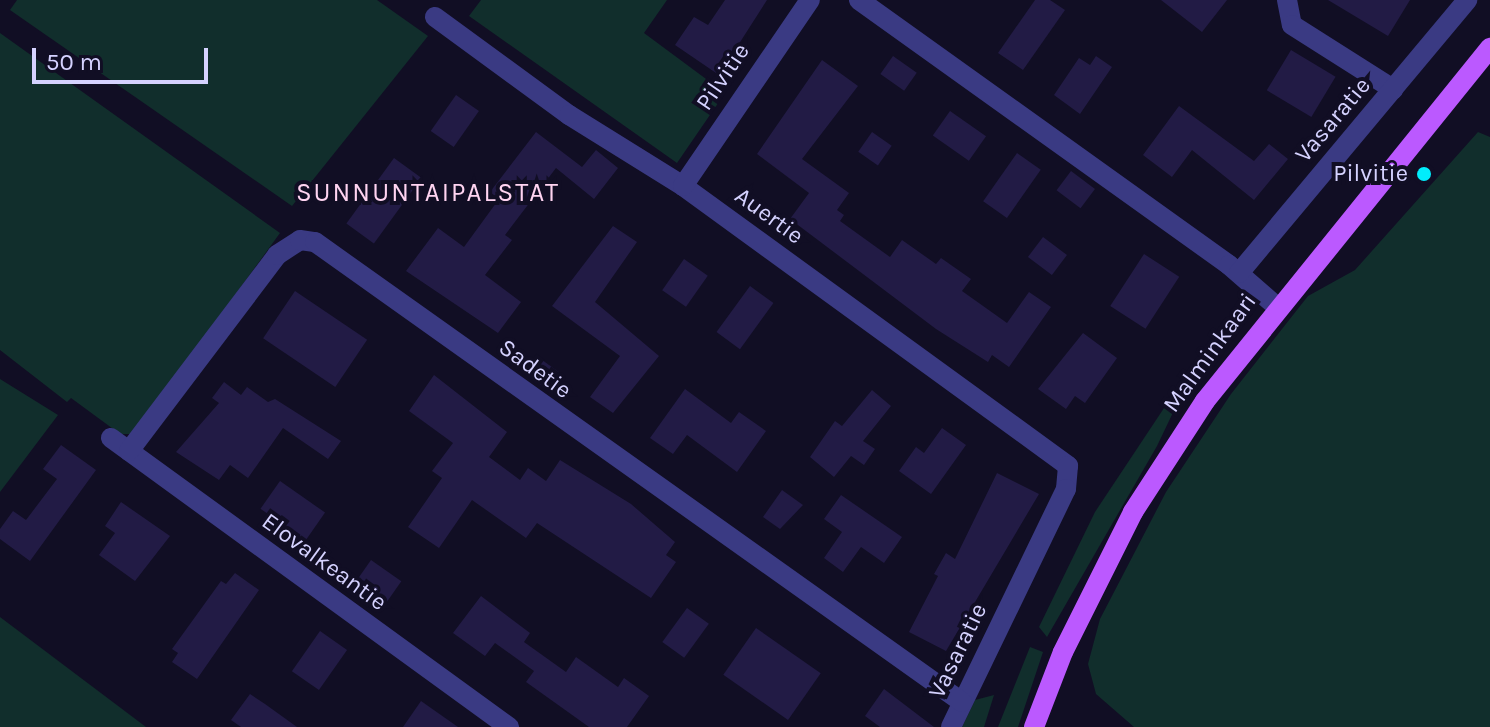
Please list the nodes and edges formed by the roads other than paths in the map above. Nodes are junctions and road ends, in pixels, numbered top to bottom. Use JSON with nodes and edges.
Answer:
{"nodes":[{"id":1,"x":810,"y":0,"type":"edge"},
{"id":2,"x":859,"y":0,"type":"edge"},
{"id":3,"x":1287,"y":0,"type":"edge"},
{"id":4,"x":1467,"y":0,"type":"edge"},
{"id":5,"x":435,"y":17,"type":"dead end"},
{"id":6,"x":1490,"y":48,"type":"edge"},
{"id":7,"x":1393,"y":89,"type":"junction"},
{"id":8,"x":683,"y":186,"type":"junction"},
{"id":9,"x":1239,"y":273,"type":"junction"},
{"id":10,"x":1276,"y":306,"type":"junction"},
{"id":11,"x":111,"y":438,"type":"dead end"},
{"id":12,"x":129,"y":451,"type":"junction"},
{"id":13,"x":1068,"y":466,"type":"joint"},
{"id":14,"x":962,"y":702,"type":"junction"},
{"id":15,"x":509,"y":727,"type":"edge"},
{"id":16,"x":951,"y":727,"type":"edge"},
{"id":17,"x":1034,"y":727,"type":"edge"}],
"edges":[{"from":1,"to":8,"type":"street","name":"Pilvitie"},
{"from":2,"to":9,"type":"street"},
{"from":3,"to":7,"type":"street"},
{"from":4,"to":7,"type":"street","name":"Vasaratie"},
{"from":5,"to":8,"type":"street","name":"Auertie"},
{"from":6,"to":10,"type":"main road","name":"Malminkaari"},
{"from":7,"to":9,"type":"street","name":"Vasaratie"},
{"from":8,"to":13,"type":"street","name":"Auertie"},
{"from":9,"to":10,"type":"street"},
{"from":10,"to":17,"type":"main road","name":"Malminkaari"},
{"from":11,"to":12,"type":"street","name":"Elovalkeantie"},
{"from":12,"to":14,"type":"street","name":"Sadetie"},
{"from":12,"to":15,"type":"street","name":"Elovalkeantie"},
{"from":13,"to":14,"type":"street","name":"Vasaratie"},
{"from":14,"to":16,"type":"street","name":"Vasaratie"}]}
